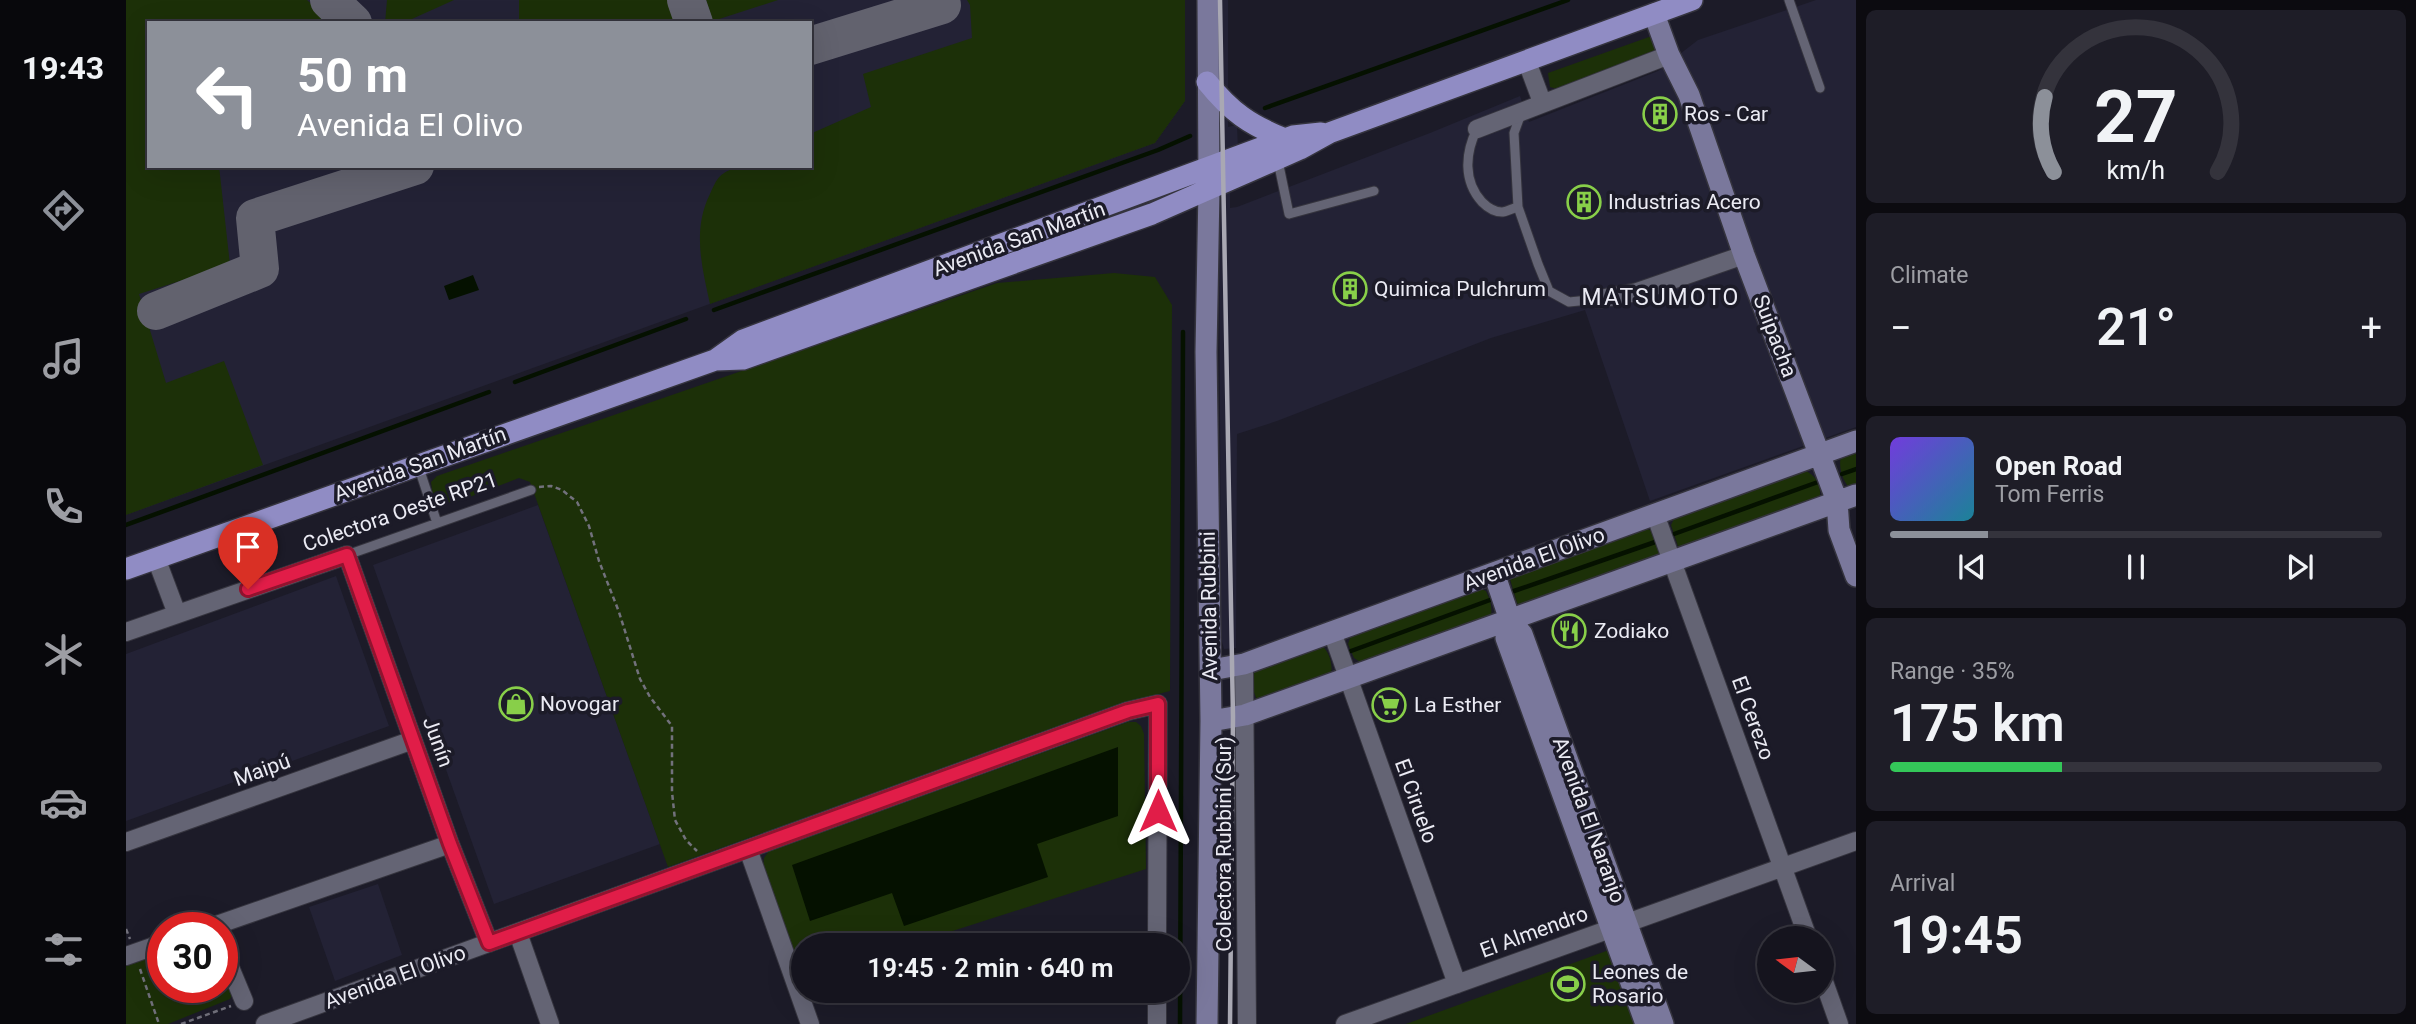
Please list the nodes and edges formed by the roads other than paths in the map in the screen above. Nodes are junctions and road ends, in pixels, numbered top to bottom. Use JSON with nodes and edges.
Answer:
{"nodes":[{"id":1,"x":1208,"y":0,"type":"edge"},
{"id":2,"x":1692,"y":0,"type":"edge"},
{"id":3,"x":1789,"y":0,"type":"edge"},
{"id":4,"x":1654,"y":14,"type":"junction"},
{"id":5,"x":1669,"y":55,"type":"junction"},
{"id":6,"x":1527,"y":62,"type":"junction"},
{"id":7,"x":1208,"y":82,"type":"junction"},
{"id":8,"x":1820,"y":88,"type":"dead end"},
{"id":9,"x":1542,"y":102,"type":"junction"},
{"id":10,"x":1523,"y":110,"type":"junction"},
{"id":11,"x":1477,"y":129,"type":"joint"},
{"id":12,"x":1282,"y":149,"type":"junction"},
{"id":13,"x":1209,"y":178,"type":"junction"},
{"id":14,"x":1374,"y":191,"type":"dead end"},
{"id":15,"x":1518,"y":207,"type":"junction"},
{"id":16,"x":1744,"y":255,"type":"junction"},
{"id":17,"x":1599,"y":299,"type":"joint"},
{"id":18,"x":1856,"y":441,"type":"edge"},
{"id":19,"x":1820,"y":455,"type":"junction"},
{"id":20,"x":418,"y":465,"type":"junction"},
{"id":21,"x":531,"y":491,"type":"road end"},
{"id":22,"x":1847,"y":498,"type":"edge"},
{"id":23,"x":1656,"y":514,"type":"junction"},
{"id":24,"x":437,"y":523,"type":"junction"},
{"id":25,"x":1856,"y":523,"type":"edge"},
{"id":26,"x":347,"y":555,"type":"junction"},
{"id":27,"x":156,"y":558,"type":"junction"},
{"id":28,"x":1671,"y":561,"type":"junction"},
{"id":29,"x":126,"y":569,"type":"edge"},
{"id":30,"x":1494,"y":573,"type":"junction"},
{"id":31,"x":1856,"y":576,"type":"edge"},
{"id":32,"x":177,"y":614,"type":"junction"},
{"id":33,"x":1510,"y":620,"type":"junction"},
{"id":34,"x":126,"y":632,"type":"edge"},
{"id":35,"x":1332,"y":632,"type":"junction"},
{"id":36,"x":1244,"y":664,"type":"junction"},
{"id":37,"x":1210,"y":670,"type":"junction"},
{"id":38,"x":1348,"y":678,"type":"junction"},
{"id":39,"x":1245,"y":715,"type":"junction"},
{"id":40,"x":1211,"y":721,"type":"junction"},
{"id":41,"x":413,"y":740,"type":"junction"},
{"id":42,"x":1856,"y":841,"type":"edge"},
{"id":43,"x":126,"y":842,"type":"edge"},
{"id":44,"x":450,"y":844,"type":"junction"},
{"id":45,"x":748,"y":849,"type":"junction"},
{"id":46,"x":1782,"y":867,"type":"junction"},
{"id":47,"x":238,"y":918,"type":"edge"},
{"id":48,"x":1619,"y":926,"type":"junction"},
{"id":49,"x":1804,"y":926,"type":"edge"},
{"id":50,"x":518,"y":933,"type":"junction"},
{"id":51,"x":1157,"y":933,"type":"edge"},
{"id":52,"x":489,"y":943,"type":"junction"},
{"id":53,"x":147,"y":949,"type":"edge"},
{"id":54,"x":130,"y":955,"type":"edge"},
{"id":55,"x":1457,"y":984,"type":"junction"},
{"id":56,"x":238,"y":987,"type":"edge"},
{"id":57,"x":244,"y":1001,"type":"road end"},
{"id":58,"x":1157,"y":1003,"type":"edge"},
{"id":59,"x":1832,"y":1003,"type":"edge"},
{"id":60,"x":291,"y":1020,"type":"edge"},
{"id":61,"x":265,"y":1024,"type":"edge"},
{"id":62,"x":551,"y":1024,"type":"edge"},
{"id":63,"x":810,"y":1024,"type":"edge"},
{"id":64,"x":1157,"y":1024,"type":"edge"},
{"id":65,"x":1207,"y":1024,"type":"edge"},
{"id":66,"x":1247,"y":1024,"type":"edge"},
{"id":67,"x":1345,"y":1024,"type":"edge"},
{"id":68,"x":1646,"y":1024,"type":"edge"},
{"id":69,"x":1663,"y":1024,"type":"edge"},
{"id":70,"x":1839,"y":1024,"type":"edge"}],
"edges":[{"from":1,"to":7,"type":"street","name":"Avenida Rubbini"},
{"from":2,"to":4,"type":"main road","name":"Avenida San Martín"},
{"from":3,"to":8,"type":"lane"},
{"from":4,"to":5,"type":"street","name":"Suipacha"},
{"from":4,"to":6,"type":"main road","name":"Avenida San Martín"},
{"from":5,"to":9,"type":"street"},
{"from":5,"to":16,"type":"street","name":"Suipacha"},
{"from":6,"to":9,"type":"street"},
{"from":6,"to":12,"type":"main road","name":"Avenida San Martín"},
{"from":7,"to":12,"type":"main road"},
{"from":7,"to":13,"type":"street","name":"Avenida Rubbini"},
{"from":9,"to":10,"type":"street"},
{"from":10,"to":11,"type":"street"},
{"from":10,"to":15,"type":"lane"},
{"from":11,"to":15,"type":"lane"},
{"from":12,"to":13,"type":"main road","name":"Avenida San Martín"},
{"from":12,"to":14,"type":"lane"},
{"from":13,"to":20,"type":"main road","name":"Avenida San Martín"},
{"from":13,"to":37,"type":"street","name":"Avenida Rubbini"},
{"from":15,"to":17,"type":"lane"},
{"from":16,"to":17,"type":"street"},
{"from":16,"to":19,"type":"street","name":"Suipacha"},
{"from":18,"to":19,"type":"street","name":"Avenida El Olivo"},
{"from":19,"to":22,"type":"street","name":"Suipacha"},
{"from":19,"to":23,"type":"street","name":"Avenida El Olivo"},
{"from":20,"to":24,"type":"lane"},
{"from":20,"to":27,"type":"main road","name":"Avenida San Martín"},
{"from":21,"to":24,"type":"lane","name":"Colectora Oeste RP21"},
{"from":22,"to":25,"type":"street"},
{"from":22,"to":28,"type":"street"},
{"from":22,"to":31,"type":"street"},
{"from":23,"to":28,"type":"street","name":"El Cerezo"},
{"from":23,"to":30,"type":"street","name":"Avenida El Olivo"},
{"from":24,"to":26,"type":"lane","name":"Colectora Oeste RP21"},
{"from":26,"to":32,"type":"street","name":"Colectora Oeste RP21"},
{"from":26,"to":41,"type":"street","name":"Junín"},
{"from":27,"to":29,"type":"main road","name":"Avenida San Martín"},
{"from":27,"to":32,"type":"street"},
{"from":28,"to":33,"type":"street"},
{"from":28,"to":46,"type":"street","name":"El Cerezo"},
{"from":30,"to":33,"type":"street","name":"Avenida El Naranjo"},
{"from":30,"to":35,"type":"street","name":"Avenida El Olivo"},
{"from":32,"to":34,"type":"street","name":"Colectora Oeste RP21"},
{"from":33,"to":38,"type":"street"},
{"from":33,"to":48,"type":"street","name":"Avenida El Naranjo"},
{"from":35,"to":36,"type":"street","name":"Avenida El Olivo"},
{"from":35,"to":38,"type":"street","name":"El Ciruelo"},
{"from":36,"to":37,"type":"street","name":"Avenida El Olivo"},
{"from":36,"to":39,"type":"street","name":"Colectora Rubbini (Sur)"},
{"from":37,"to":40,"type":"street","name":"Avenida Rubbini"},
{"from":38,"to":39,"type":"street"},
{"from":38,"to":55,"type":"street","name":"El Ciruelo"},
{"from":39,"to":40,"type":"street"},
{"from":39,"to":66,"type":"street","name":"Colectora Rubbini (Sur)"},
{"from":40,"to":65,"type":"street","name":"Avenida Rubbini"},
{"from":41,"to":43,"type":"street","name":"Maipú"},
{"from":41,"to":44,"type":"street","name":"Junín"},
{"from":42,"to":46,"type":"street","name":"El Almendro"},
{"from":44,"to":47,"type":"street"},
{"from":44,"to":52,"type":"street","name":"Junín"},
{"from":45,"to":50,"type":"street","name":"Avenida El Olivo"},
{"from":45,"to":51,"type":"street","name":"Avenida El Olivo"},
{"from":45,"to":63,"type":"street"},
{"from":46,"to":48,"type":"street","name":"El Almendro"},
{"from":46,"to":49,"type":"street","name":"El Cerezo"},
{"from":48,"to":55,"type":"street","name":"El Almendro"},
{"from":48,"to":68,"type":"street","name":"Avenida El Naranjo"},
{"from":48,"to":69,"type":"street","name":"Avenida El Naranjo"},
{"from":50,"to":52,"type":"street","name":"Avenida El Olivo"},
{"from":50,"to":62,"type":"street"},
{"from":52,"to":60,"type":"street","name":"Avenida El Olivo"},
{"from":53,"to":54,"type":"street"},
{"from":55,"to":67,"type":"street","name":"El Almendro"},
{"from":56,"to":57,"type":"street"},
{"from":58,"to":64,"type":"street"},
{"from":59,"to":70,"type":"street"},
{"from":60,"to":61,"type":"street","name":"Avenida El Olivo"}]}
